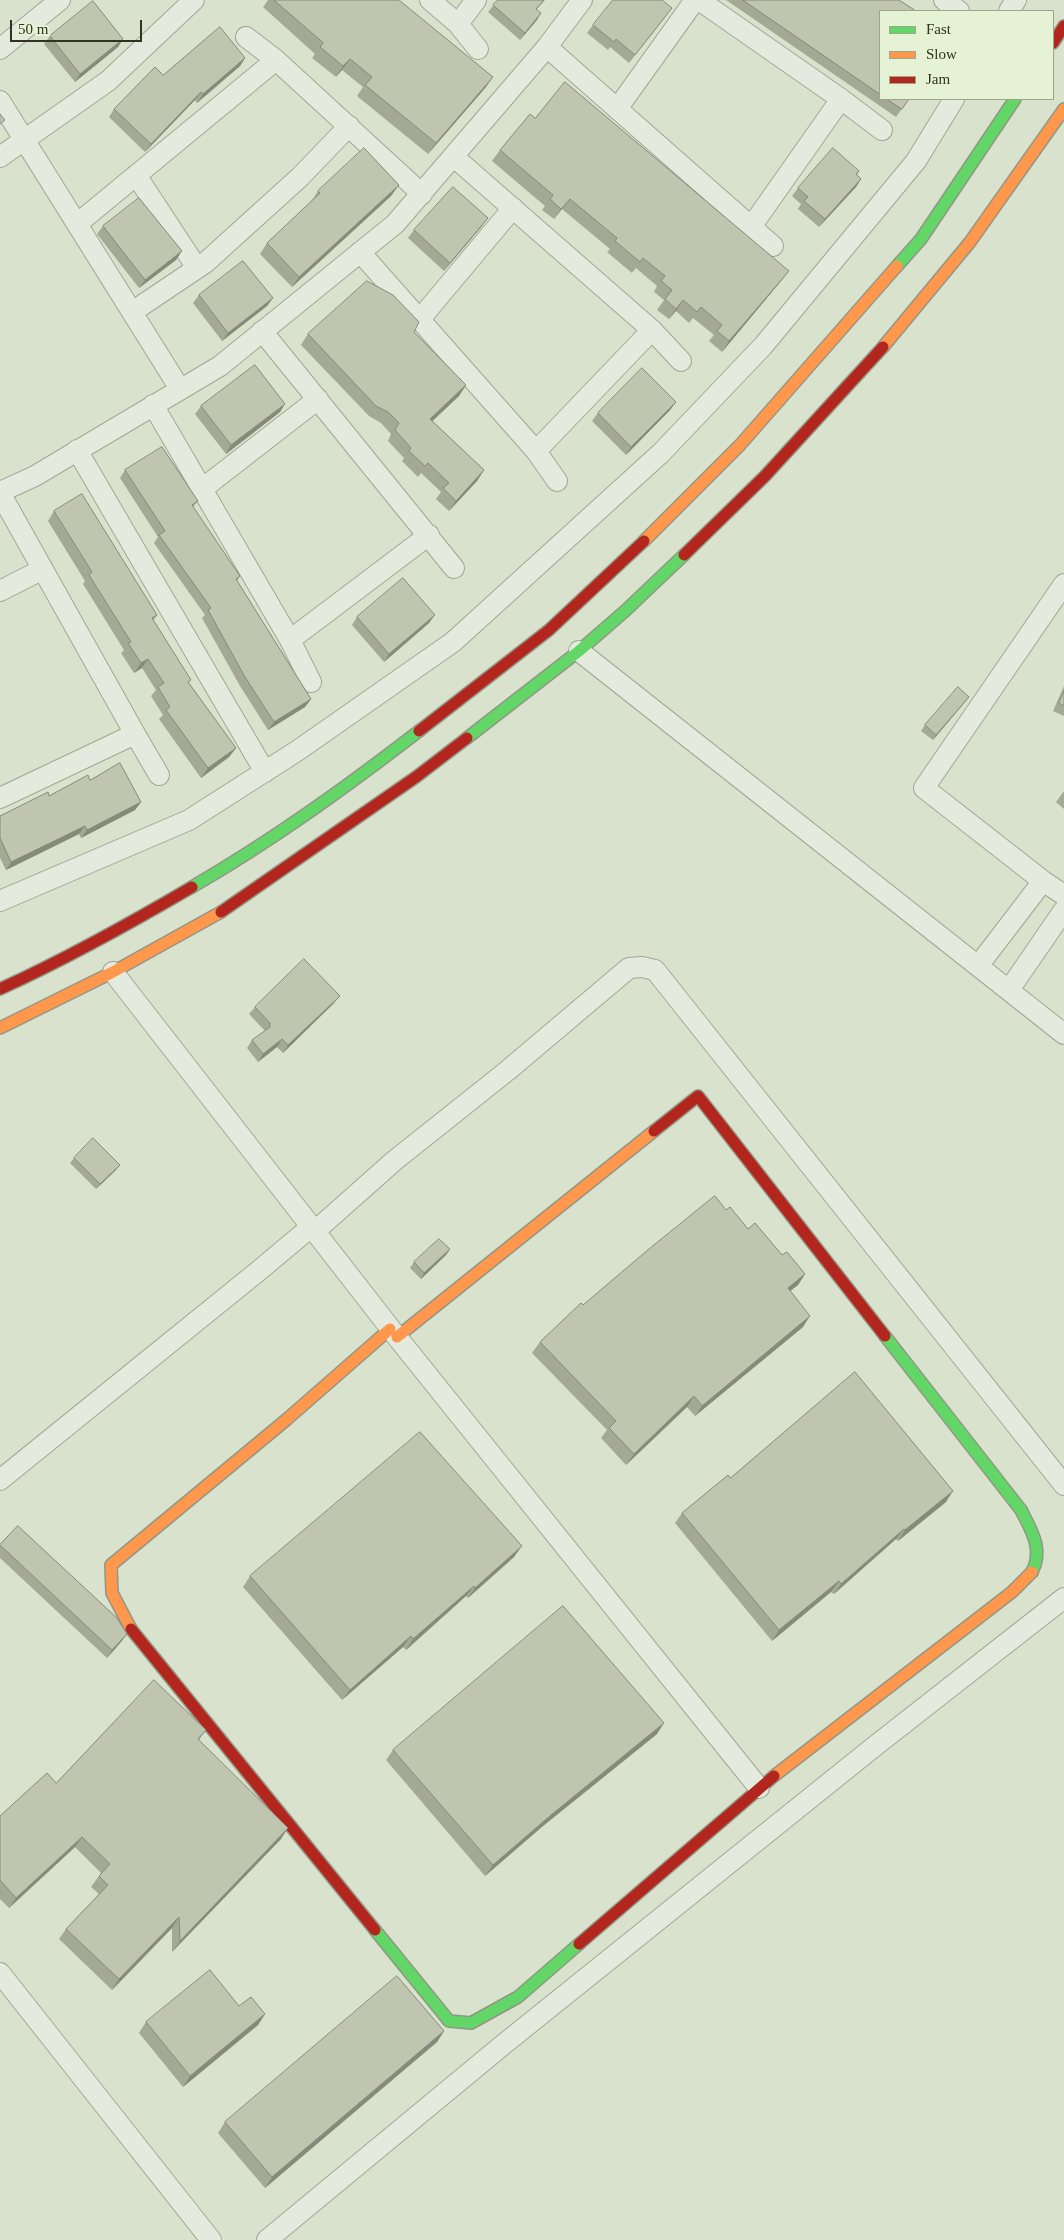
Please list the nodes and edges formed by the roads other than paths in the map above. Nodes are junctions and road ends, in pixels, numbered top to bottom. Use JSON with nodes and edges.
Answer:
{"nodes":[{"id":1,"x":60,"y":0,"type":"edge"},
{"id":2,"x":194,"y":0,"type":"edge"},
{"id":3,"x":430,"y":0,"type":"edge"},
{"id":4,"x":476,"y":0,"type":"edge"},
{"id":5,"x":582,"y":0,"type":"edge"},
{"id":6,"x":695,"y":0,"type":"edge"},
{"id":7,"x":699,"y":0,"type":"edge"},
{"id":8,"x":944,"y":0,"type":"edge"},
{"id":9,"x":958,"y":10,"type":"edge"},
{"id":10,"x":458,"y":24,"type":"junction"},
{"id":11,"x":1064,"y":26,"type":"edge"},
{"id":12,"x":246,"y":37,"type":"dead end"},
{"id":13,"x":1054,"y":41,"type":"edge"},
{"id":14,"x":546,"y":47,"type":"junction"},
{"id":15,"x":0,"y":49,"type":"edge"},
{"id":16,"x":478,"y":49,"type":"dead end"},
{"id":17,"x":276,"y":60,"type":"junction"},
{"id":18,"x":841,"y":99,"type":"junction"},
{"id":19,"x":953,"y":100,"type":"edge"},
{"id":20,"x":1014,"y":100,"type":"edge"},
{"id":21,"x":0,"y":101,"type":"edge"},
{"id":22,"x":617,"y":109,"type":"junction"},
{"id":23,"x":1064,"y":109,"type":"edge"},
{"id":24,"x":349,"y":126,"type":"junction"},
{"id":25,"x":882,"y":130,"type":"dead end"},
{"id":26,"x":24,"y":140,"type":"junction"},
{"id":27,"x":454,"y":157,"type":"junction"},
{"id":28,"x":0,"y":158,"type":"edge"},
{"id":29,"x":136,"y":175,"type":"junction"},
{"id":30,"x":422,"y":194,"type":"junction"},
{"id":31,"x":512,"y":208,"type":"junction"},
{"id":32,"x":77,"y":224,"type":"junction"},
{"id":33,"x":751,"y":227,"type":"junction"},
{"id":34,"x":773,"y":246,"type":"dead end"},
{"id":35,"x":360,"y":252,"type":"junction"},
{"id":36,"x":197,"y":268,"type":"junction"},
{"id":37,"x":132,"y":312,"type":"junction"},
{"id":38,"x":420,"y":319,"type":"junction"},
{"id":39,"x":652,"y":330,"type":"junction"},
{"id":40,"x":262,"y":331,"type":"junction"},
{"id":41,"x":681,"y":361,"type":"dead end"},
{"id":42,"x":180,"y":389,"type":"junction"},
{"id":43,"x":318,"y":399,"type":"junction"},
{"id":44,"x":153,"y":405,"type":"junction"},
{"id":45,"x":77,"y":450,"type":"junction"},
{"id":46,"x":536,"y":451,"type":"junction"},
{"id":47,"x":557,"y":481,"type":"dead end"},
{"id":48,"x":202,"y":489,"type":"junction"},
{"id":49,"x":0,"y":492,"type":"edge"},
{"id":50,"x":429,"y":535,"type":"junction"},
{"id":51,"x":454,"y":568,"type":"dead end"},
{"id":52,"x":43,"y":569,"type":"junction"},
{"id":53,"x":1064,"y":584,"type":"edge"},
{"id":54,"x":0,"y":591,"type":"edge"},
{"id":55,"x":290,"y":640,"type":"junction"},
{"id":56,"x":579,"y":651,"type":"junction"},
{"id":57,"x":312,"y":682,"type":"dead end"},
{"id":58,"x":134,"y":734,"type":"junction"},
{"id":59,"x":265,"y":772,"type":"junction"},
{"id":60,"x":159,"y":775,"type":"dead end"},
{"id":61,"x":0,"y":798,"type":"edge"},
{"id":62,"x":1043,"y":881,"type":"junction"},
{"id":63,"x":1064,"y":895,"type":"edge"},
{"id":64,"x":0,"y":901,"type":"edge"},
{"id":65,"x":1064,"y":910,"type":"edge"},
{"id":66,"x":978,"y":966,"type":"junction"},
{"id":67,"x":113,"y":972,"type":"junction"},
{"id":68,"x":0,"y":989,"type":"edge"},
{"id":69,"x":1009,"y":990,"type":"junction"},
{"id":70,"x":0,"y":1028,"type":"edge"},
{"id":71,"x":1064,"y":1034,"type":"edge"},
{"id":72,"x":313,"y":1229,"type":"junction"},
{"id":73,"x":393,"y":1333,"type":"junction"},
{"id":74,"x":0,"y":1480,"type":"edge"},
{"id":75,"x":1064,"y":1484,"type":"edge"},
{"id":76,"x":1064,"y":1598,"type":"edge"},
{"id":77,"x":758,"y":1788,"type":"junction"},
{"id":78,"x":0,"y":1973,"type":"edge"},
{"id":79,"x":211,"y":2240,"type":"edge"},
{"id":80,"x":267,"y":2240,"type":"edge"}],
"edges":[{"from":1,"to":15,"type":"street"},
{"from":2,"to":26,"type":"street"},
{"from":3,"to":10,"type":"street"},
{"from":4,"to":10,"type":"street"},
{"from":5,"to":14,"type":"street"},
{"from":6,"to":22,"type":"street"},
{"from":7,"to":18,"type":"street"},
{"from":8,"to":9,"type":"street"},
{"from":10,"to":16,"type":"street"},
{"from":11,"to":13,"type":"street"},
{"from":12,"to":17,"type":"street"},
{"from":14,"to":22,"type":"street"},
{"from":14,"to":27,"type":"street"},
{"from":17,"to":24,"type":"street"},
{"from":17,"to":29,"type":"street"},
{"from":18,"to":25,"type":"street"},
{"from":18,"to":33,"type":"street"},
{"from":19,"to":59,"type":"street"},
{"from":20,"to":68,"type":"street"},
{"from":21,"to":26,"type":"street"},
{"from":22,"to":33,"type":"street"},
{"from":23,"to":56,"type":"street"},
{"from":24,"to":30,"type":"street"},
{"from":24,"to":36,"type":"street"},
{"from":26,"to":28,"type":"street"},
{"from":26,"to":32,"type":"street"},
{"from":27,"to":30,"type":"street"},
{"from":27,"to":31,"type":"street"},
{"from":29,"to":32,"type":"street"},
{"from":29,"to":36,"type":"street"},
{"from":30,"to":35,"type":"street"},
{"from":31,"to":38,"type":"street"},
{"from":31,"to":39,"type":"street"},
{"from":32,"to":37,"type":"street"},
{"from":33,"to":34,"type":"street"},
{"from":35,"to":38,"type":"street"},
{"from":35,"to":40,"type":"street"},
{"from":36,"to":37,"type":"street"},
{"from":37,"to":42,"type":"street"},
{"from":38,"to":46,"type":"street"},
{"from":39,"to":41,"type":"street"},
{"from":39,"to":46,"type":"street"},
{"from":40,"to":42,"type":"street"},
{"from":40,"to":43,"type":"street"},
{"from":42,"to":44,"type":"street"},
{"from":43,"to":48,"type":"street"},
{"from":43,"to":50,"type":"street"},
{"from":44,"to":45,"type":"street"},
{"from":44,"to":48,"type":"street"},
{"from":45,"to":49,"type":"street"},
{"from":45,"to":59,"type":"street"},
{"from":46,"to":47,"type":"street"},
{"from":48,"to":55,"type":"street"},
{"from":49,"to":52,"type":"street"},
{"from":50,"to":51,"type":"street"},
{"from":50,"to":55,"type":"street"},
{"from":52,"to":54,"type":"street"},
{"from":52,"to":58,"type":"street"},
{"from":53,"to":62,"type":"street"},
{"from":55,"to":57,"type":"street"},
{"from":56,"to":66,"type":"street"},
{"from":56,"to":67,"type":"street"},
{"from":58,"to":60,"type":"street"},
{"from":58,"to":61,"type":"street"},
{"from":59,"to":64,"type":"street"},
{"from":62,"to":63,"type":"street"},
{"from":62,"to":66,"type":"street"},
{"from":65,"to":69,"type":"street"},
{"from":66,"to":69,"type":"street"},
{"from":67,"to":70,"type":"street"},
{"from":67,"to":72,"type":"street"},
{"from":69,"to":71,"type":"street"},
{"from":72,"to":73,"type":"street"},
{"from":72,"to":74,"type":"street"},
{"from":72,"to":75,"type":"street"},
{"from":73,"to":77,"type":"street"},
{"from":73,"to":77,"type":"street"},
{"from":73,"to":77,"type":"street"},
{"from":76,"to":80,"type":"street"},
{"from":78,"to":79,"type":"street"}]}
